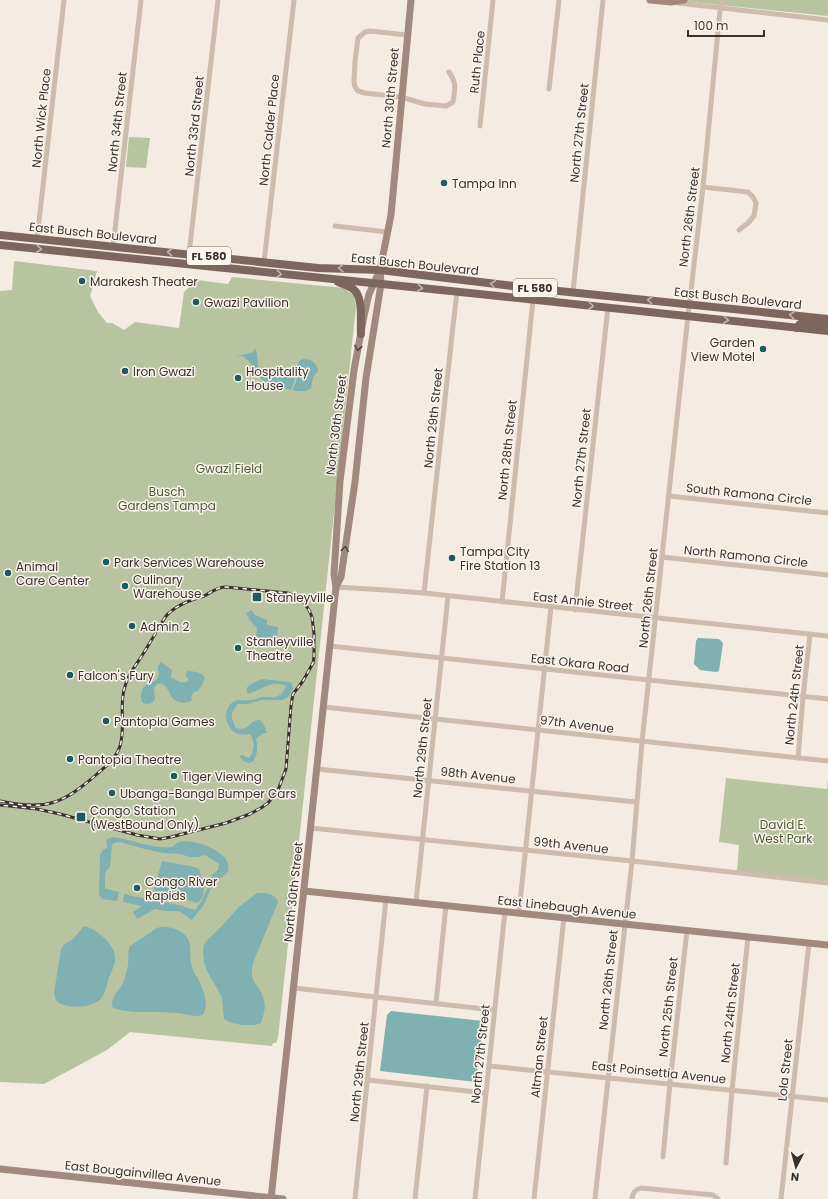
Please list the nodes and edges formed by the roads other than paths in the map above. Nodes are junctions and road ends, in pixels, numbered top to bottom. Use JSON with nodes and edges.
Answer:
{"nodes":[{"id":1,"x":64,"y":0,"type":"edge"},
{"id":2,"x":141,"y":0,"type":"edge"},
{"id":3,"x":218,"y":0,"type":"edge"},
{"id":4,"x":294,"y":0,"type":"edge"},
{"id":5,"x":411,"y":0,"type":"edge"},
{"id":6,"x":494,"y":0,"type":"edge"},
{"id":7,"x":559,"y":0,"type":"edge"},
{"id":8,"x":603,"y":0,"type":"edge"},
{"id":9,"x":650,"y":0,"type":"edge"},
{"id":10,"x":684,"y":0,"type":"edge"},
{"id":11,"x":721,"y":0,"type":"edge"},
{"id":12,"x":671,"y":2,"type":"junction"},
{"id":13,"x":720,"y":8,"type":"junction"},
{"id":14,"x":828,"y":20,"type":"edge"},
{"id":15,"x":407,"y":35,"type":"junction"},
{"id":16,"x":449,"y":72,"type":"dead end"},
{"id":17,"x":549,"y":89,"type":"dead end"},
{"id":18,"x":401,"y":97,"type":"junction"},
{"id":19,"x":480,"y":126,"type":"dead end"},
{"id":20,"x":703,"y":187,"type":"junction"},
{"id":21,"x":335,"y":226,"type":"dead end"},
{"id":22,"x":739,"y":230,"type":"dead end"},
{"id":23,"x":387,"y":232,"type":"junction"},
{"id":24,"x":0,"y":235,"type":"edge"},
{"id":25,"x":38,"y":239,"type":"junction"},
{"id":26,"x":0,"y":245,"type":"edge"},
{"id":27,"x":113,"y":247,"type":"junction"},
{"id":28,"x":60,"y":252,"type":"junction"},
{"id":29,"x":190,"y":254,"type":"junction"},
{"id":30,"x":264,"y":262,"type":"junction"},
{"id":31,"x":208,"y":267,"type":"junction"},
{"id":32,"x":380,"y":270,"type":"junction"},
{"id":33,"x":332,"y":280,"type":"junction"},
{"id":34,"x":377,"y":284,"type":"junction"},
{"id":35,"x":458,"y":292,"type":"junction"},
{"id":36,"x":572,"y":292,"type":"junction"},
{"id":37,"x":533,"y":300,"type":"junction"},
{"id":38,"x":689,"y":305,"type":"junction"},
{"id":39,"x":608,"y":307,"type":"junction"},
{"id":40,"x":688,"y":316,"type":"junction"},
{"id":41,"x":828,"y":319,"type":"edge"},
{"id":42,"x":828,"y":325,"type":"edge"},
{"id":43,"x":797,"y":328,"type":"junction"},
{"id":44,"x":828,"y":331,"type":"edge"},
{"id":45,"x":361,"y":334,"type":"junction"},
{"id":46,"x":669,"y":496,"type":"junction"},
{"id":47,"x":828,"y":513,"type":"edge"},
{"id":48,"x":662,"y":557,"type":"junction"},
{"id":49,"x":828,"y":575,"type":"edge"},
{"id":50,"x":336,"y":587,"type":"junction"},
{"id":51,"x":424,"y":593,"type":"junction"},
{"id":52,"x":448,"y":596,"type":"junction"},
{"id":53,"x":502,"y":602,"type":"junction"},
{"id":54,"x":551,"y":607,"type":"junction"},
{"id":55,"x":575,"y":610,"type":"junction"},
{"id":56,"x":656,"y":618,"type":"junction"},
{"id":57,"x":810,"y":634,"type":"junction"},
{"id":58,"x":828,"y":636,"type":"edge"},
{"id":59,"x":330,"y":646,"type":"junction"},
{"id":60,"x":441,"y":657,"type":"junction"},
{"id":61,"x":545,"y":669,"type":"junction"},
{"id":62,"x":649,"y":680,"type":"junction"},
{"id":63,"x":803,"y":697,"type":"junction"},
{"id":64,"x":828,"y":699,"type":"edge"},
{"id":65,"x":324,"y":707,"type":"junction"},
{"id":66,"x":435,"y":719,"type":"junction"},
{"id":67,"x":538,"y":730,"type":"junction"},
{"id":68,"x":642,"y":742,"type":"junction"},
{"id":69,"x":798,"y":758,"type":"junction"},
{"id":70,"x":828,"y":761,"type":"edge"},
{"id":71,"x":317,"y":769,"type":"junction"},
{"id":72,"x":429,"y":780,"type":"junction"},
{"id":73,"x":532,"y":791,"type":"junction"},
{"id":74,"x":636,"y":802,"type":"junction"},
{"id":75,"x":311,"y":828,"type":"junction"},
{"id":76,"x":422,"y":839,"type":"junction"},
{"id":77,"x":526,"y":850,"type":"junction"},
{"id":78,"x":632,"y":861,"type":"junction"},
{"id":79,"x":828,"y":883,"type":"edge"},
{"id":80,"x":304,"y":891,"type":"junction"},
{"id":81,"x":386,"y":899,"type":"junction"},
{"id":82,"x":416,"y":902,"type":"junction"},
{"id":83,"x":446,"y":905,"type":"junction"},
{"id":84,"x":504,"y":911,"type":"junction"},
{"id":85,"x":519,"y":912,"type":"junction"},
{"id":86,"x":564,"y":917,"type":"junction"},
{"id":87,"x":624,"y":924,"type":"junction"},
{"id":88,"x":687,"y":930,"type":"junction"},
{"id":89,"x":748,"y":937,"type":"junction"},
{"id":90,"x":809,"y":943,"type":"junction"},
{"id":91,"x":828,"y":945,"type":"edge"},
{"id":92,"x":294,"y":988,"type":"junction"},
{"id":93,"x":377,"y":997,"type":"junction"},
{"id":94,"x":436,"y":1003,"type":"junction"},
{"id":95,"x":494,"y":1010,"type":"junction"},
{"id":96,"x":489,"y":1066,"type":"junction"},
{"id":97,"x":548,"y":1071,"type":"junction"},
{"id":98,"x":608,"y":1077,"type":"junction"},
{"id":99,"x":368,"y":1080,"type":"junction"},
{"id":100,"x":670,"y":1083,"type":"junction"},
{"id":101,"x":427,"y":1086,"type":"junction"},
{"id":102,"x":732,"y":1090,"type":"junction"},
{"id":103,"x":485,"y":1093,"type":"junction"},
{"id":104,"x":792,"y":1096,"type":"junction"},
{"id":105,"x":828,"y":1100,"type":"edge"},
{"id":106,"x":663,"y":1157,"type":"dead end"},
{"id":107,"x":726,"y":1163,"type":"dead end"},
{"id":108,"x":0,"y":1169,"type":"edge"},
{"id":109,"x":271,"y":1198,"type":"edge"},
{"id":110,"x":283,"y":1199,"type":"edge"},
{"id":111,"x":355,"y":1199,"type":"edge"},
{"id":112,"x":415,"y":1199,"type":"edge"},
{"id":113,"x":475,"y":1199,"type":"edge"},
{"id":114,"x":534,"y":1199,"type":"edge"},
{"id":115,"x":595,"y":1199,"type":"edge"},
{"id":116,"x":632,"y":1199,"type":"edge"},
{"id":117,"x":718,"y":1199,"type":"edge"},
{"id":118,"x":781,"y":1199,"type":"edge"}],
"edges":[{"from":1,"to":25,"type":"street","name":"North Wick Place"},
{"from":2,"to":27,"type":"street","name":"North 34th Street"},
{"from":3,"to":29,"type":"street","name":"North 33rd Street"},
{"from":4,"to":30,"type":"street","name":"North Calder Place"},
{"from":5,"to":15,"type":"main road","name":"North 30th Street"},
{"from":6,"to":19,"type":"street","name":"Ruth Place"},
{"from":7,"to":17,"type":"street"},
{"from":8,"to":36,"type":"street","name":"North 27th Street"},
{"from":9,"to":12,"type":"main road"},
{"from":10,"to":12,"type":"main road"},
{"from":11,"to":13,"type":"street","name":"North 26th Street"},
{"from":12,"to":13,"type":"street"},
{"from":13,"to":14,"type":"street"},
{"from":13,"to":20,"type":"street","name":"North 26th Street"},
{"from":15,"to":18,"type":"main road","name":"North 30th Street"},
{"from":15,"to":18,"type":"street"},
{"from":16,"to":18,"type":"street"},
{"from":18,"to":23,"type":"main road","name":"North 30th Street"},
{"from":20,"to":22,"type":"street"},
{"from":20,"to":38,"type":"street","name":"North 26th Street"},
{"from":21,"to":23,"type":"street"},
{"from":23,"to":32,"type":"main road","name":"North 30th Street"},
{"from":24,"to":25,"type":"main road","name":"East Busch Boulevard","number":"FL 580"},
{"from":25,"to":27,"type":"main road","name":"East Busch Boulevard","number":"FL 580"},
{"from":26,"to":28,"type":"main road","name":"East Busch Boulevard","number":"FL 580","one_way":true},
{"from":27,"to":28,"type":"main road"},
{"from":29,"to":27,"type":"main road","name":"East Busch Boulevard","number":"FL 580","one_way":true},
{"from":28,"to":31,"type":"main road","name":"East Busch Boulevard","number":"FL 580"},
{"from":29,"to":30,"type":"main road","name":"East Busch Boulevard","number":"FL 580"},
{"from":30,"to":31,"type":"main road"},
{"from":32,"to":30,"type":"main road","name":"East Busch Boulevard","number":"FL 580","one_way":true},
{"from":31,"to":33,"type":"main road","name":"East Busch Boulevard","number":"FL 580","one_way":true},
{"from":32,"to":34,"type":"main road","name":"North 30th Street"},
{"from":36,"to":32,"type":"main road","name":"East Busch Boulevard","number":"FL 580","one_way":true},
{"from":33,"to":34,"type":"main road","name":"East Busch Boulevard","number":"FL 580"},
{"from":33,"to":45,"type":"main road"},
{"from":34,"to":35,"type":"main road","name":"East Busch Boulevard","number":"FL 580","one_way":true},
{"from":34,"to":45,"type":"main road","name":"North 30th Street"},
{"from":50,"to":34,"type":"main road","name":"North 30th Street","one_way":true},
{"from":35,"to":37,"type":"main road","name":"East Busch Boulevard","number":"FL 580"},
{"from":35,"to":51,"type":"street","name":"North 29th Street"},
{"from":36,"to":37,"type":"main road"},
{"from":38,"to":36,"type":"main road","name":"East Busch Boulevard","number":"FL 580","one_way":true},
{"from":37,"to":39,"type":"main road","name":"East Busch Boulevard","number":"FL 580","one_way":true},
{"from":37,"to":53,"type":"street","name":"North 28th Street"},
{"from":38,"to":40,"type":"street","name":"North 26th Street"},
{"from":41,"to":38,"type":"main road","name":"East Busch Boulevard","number":"FL 580","one_way":true},
{"from":39,"to":40,"type":"main road","name":"East Busch Boulevard","number":"FL 580"},
{"from":39,"to":55,"type":"street","name":"North 27th Street"},
{"from":40,"to":43,"type":"main road","name":"East Busch Boulevard","number":"FL 580","one_way":true},
{"from":40,"to":46,"type":"street","name":"North 26th Street"},
{"from":42,"to":43,"type":"main road"},
{"from":43,"to":44,"type":"main road","name":"East Busch Boulevard","number":"FL 580"},
{"from":45,"to":50,"type":"main road","name":"North 30th Street","one_way":true},
{"from":46,"to":47,"type":"street","name":"South Ramona Circle"},
{"from":46,"to":48,"type":"street","name":"North 26th Street"},
{"from":48,"to":49,"type":"street","name":"North Ramona Circle"},
{"from":48,"to":56,"type":"street","name":"North 26th Street"},
{"from":50,"to":51,"type":"street","name":"East Annie Street"},
{"from":50,"to":59,"type":"main road","name":"North 30th Street"},
{"from":51,"to":52,"type":"street","name":"East Annie Street"},
{"from":52,"to":53,"type":"street","name":"East Annie Street"},
{"from":52,"to":60,"type":"street","name":"North 29th Street"},
{"from":53,"to":54,"type":"street","name":"East Annie Street"},
{"from":54,"to":55,"type":"street","name":"East Annie Street"},
{"from":54,"to":61,"type":"street"},
{"from":55,"to":56,"type":"street","name":"East Annie Street"},
{"from":56,"to":57,"type":"street","name":"East Annie Street"},
{"from":56,"to":62,"type":"street","name":"North 26th Street"},
{"from":57,"to":58,"type":"street","name":"East Annie Street"},
{"from":57,"to":63,"type":"street","name":"North 24th Street"},
{"from":59,"to":60,"type":"street","name":"East Okara Road"},
{"from":59,"to":65,"type":"main road","name":"North 30th Street"},
{"from":60,"to":61,"type":"street","name":"East Okara Road"},
{"from":60,"to":66,"type":"street","name":"North 29th Street"},
{"from":61,"to":62,"type":"street","name":"East Okara Road"},
{"from":61,"to":67,"type":"street"},
{"from":62,"to":63,"type":"street","name":"East Okara Road"},
{"from":62,"to":68,"type":"street","name":"North 26th Street"},
{"from":63,"to":64,"type":"street","name":"East Okara Road"},
{"from":63,"to":69,"type":"street","name":"North 24th Street"},
{"from":65,"to":66,"type":"street","name":"97th Avenue"},
{"from":65,"to":71,"type":"main road","name":"North 30th Street"},
{"from":66,"to":67,"type":"street","name":"97th Avenue"},
{"from":66,"to":72,"type":"street","name":"North 29th Street"},
{"from":67,"to":68,"type":"street","name":"97th Avenue"},
{"from":67,"to":73,"type":"street"},
{"from":68,"to":69,"type":"street","name":"97th Avenue"},
{"from":68,"to":74,"type":"street","name":"North 26th Street"},
{"from":69,"to":70,"type":"street","name":"97th Avenue"},
{"from":71,"to":72,"type":"street","name":"98th Avenue"},
{"from":71,"to":75,"type":"main road","name":"North 30th Street"},
{"from":72,"to":73,"type":"street","name":"98th Avenue"},
{"from":72,"to":76,"type":"street","name":"North 29th Street"},
{"from":73,"to":74,"type":"street","name":"98th Avenue"},
{"from":73,"to":77,"type":"street"},
{"from":74,"to":78,"type":"street","name":"North 26th Street"},
{"from":75,"to":76,"type":"street","name":"99th Avenue"},
{"from":75,"to":80,"type":"main road","name":"North 30th Street"},
{"from":76,"to":77,"type":"street","name":"99th Avenue"},
{"from":76,"to":82,"type":"street","name":"North 29th Street"},
{"from":77,"to":78,"type":"street","name":"99th Avenue"},
{"from":77,"to":85,"type":"street"},
{"from":78,"to":79,"type":"street","name":"99th Avenue"},
{"from":78,"to":87,"type":"street","name":"North 26th Street"},
{"from":80,"to":81,"type":"main road","name":"East Linebaugh Avenue"},
{"from":80,"to":92,"type":"main road","name":"North 30th Street"},
{"from":81,"to":82,"type":"main road","name":"East Linebaugh Avenue"},
{"from":81,"to":93,"type":"street","name":"North 29th Street"},
{"from":82,"to":83,"type":"main road","name":"East Linebaugh Avenue"},
{"from":83,"to":84,"type":"main road","name":"East Linebaugh Avenue"},
{"from":83,"to":94,"type":"street"},
{"from":84,"to":85,"type":"main road","name":"East Linebaugh Avenue"},
{"from":84,"to":95,"type":"street","name":"North 27th Street"},
{"from":85,"to":86,"type":"main road","name":"East Linebaugh Avenue"},
{"from":86,"to":87,"type":"main road","name":"East Linebaugh Avenue"},
{"from":86,"to":97,"type":"street","name":"Altman Street"},
{"from":87,"to":88,"type":"main road","name":"East Linebaugh Avenue"},
{"from":87,"to":98,"type":"street","name":"North 26th Street"},
{"from":88,"to":89,"type":"main road","name":"East Linebaugh Avenue"},
{"from":88,"to":100,"type":"street","name":"North 25th Street"},
{"from":89,"to":90,"type":"main road","name":"East Linebaugh Avenue"},
{"from":89,"to":102,"type":"street","name":"North 24th Street"},
{"from":90,"to":91,"type":"main road","name":"East Linebaugh Avenue"},
{"from":90,"to":104,"type":"street","name":"Lola Street"},
{"from":92,"to":93,"type":"street"},
{"from":92,"to":109,"type":"main road","name":"North 30th Street"},
{"from":93,"to":94,"type":"street"},
{"from":93,"to":99,"type":"street","name":"North 29th Street"},
{"from":94,"to":95,"type":"street"},
{"from":95,"to":96,"type":"street","name":"North 27th Street"},
{"from":96,"to":97,"type":"street","name":"East Poinsettia Avenue"},
{"from":96,"to":103,"type":"street","name":"North 27th Street"},
{"from":97,"to":98,"type":"street","name":"East Poinsettia Avenue"},
{"from":97,"to":114,"type":"street","name":"Altman Street"},
{"from":98,"to":100,"type":"street","name":"East Poinsettia Avenue"},
{"from":98,"to":115,"type":"street","name":"North 26th Street"},
{"from":99,"to":101,"type":"street"},
{"from":99,"to":111,"type":"street","name":"North 29th Street"},
{"from":100,"to":102,"type":"street","name":"East Poinsettia Avenue"},
{"from":100,"to":106,"type":"street","name":"North 25th Street"},
{"from":101,"to":103,"type":"street"},
{"from":101,"to":112,"type":"street"},
{"from":102,"to":104,"type":"street","name":"East Poinsettia Avenue"},
{"from":102,"to":107,"type":"street","name":"North 24th Street"},
{"from":103,"to":113,"type":"street","name":"North 27th Street"},
{"from":104,"to":105,"type":"street","name":"East Poinsettia Avenue"},
{"from":104,"to":118,"type":"street","name":"Lola Street"},
{"from":108,"to":109,"type":"main road","name":"East Bougainvillea Avenue"},
{"from":109,"to":110,"type":"main road","name":"East Bougainvillea Avenue"},
{"from":116,"to":117,"type":"street"}]}
